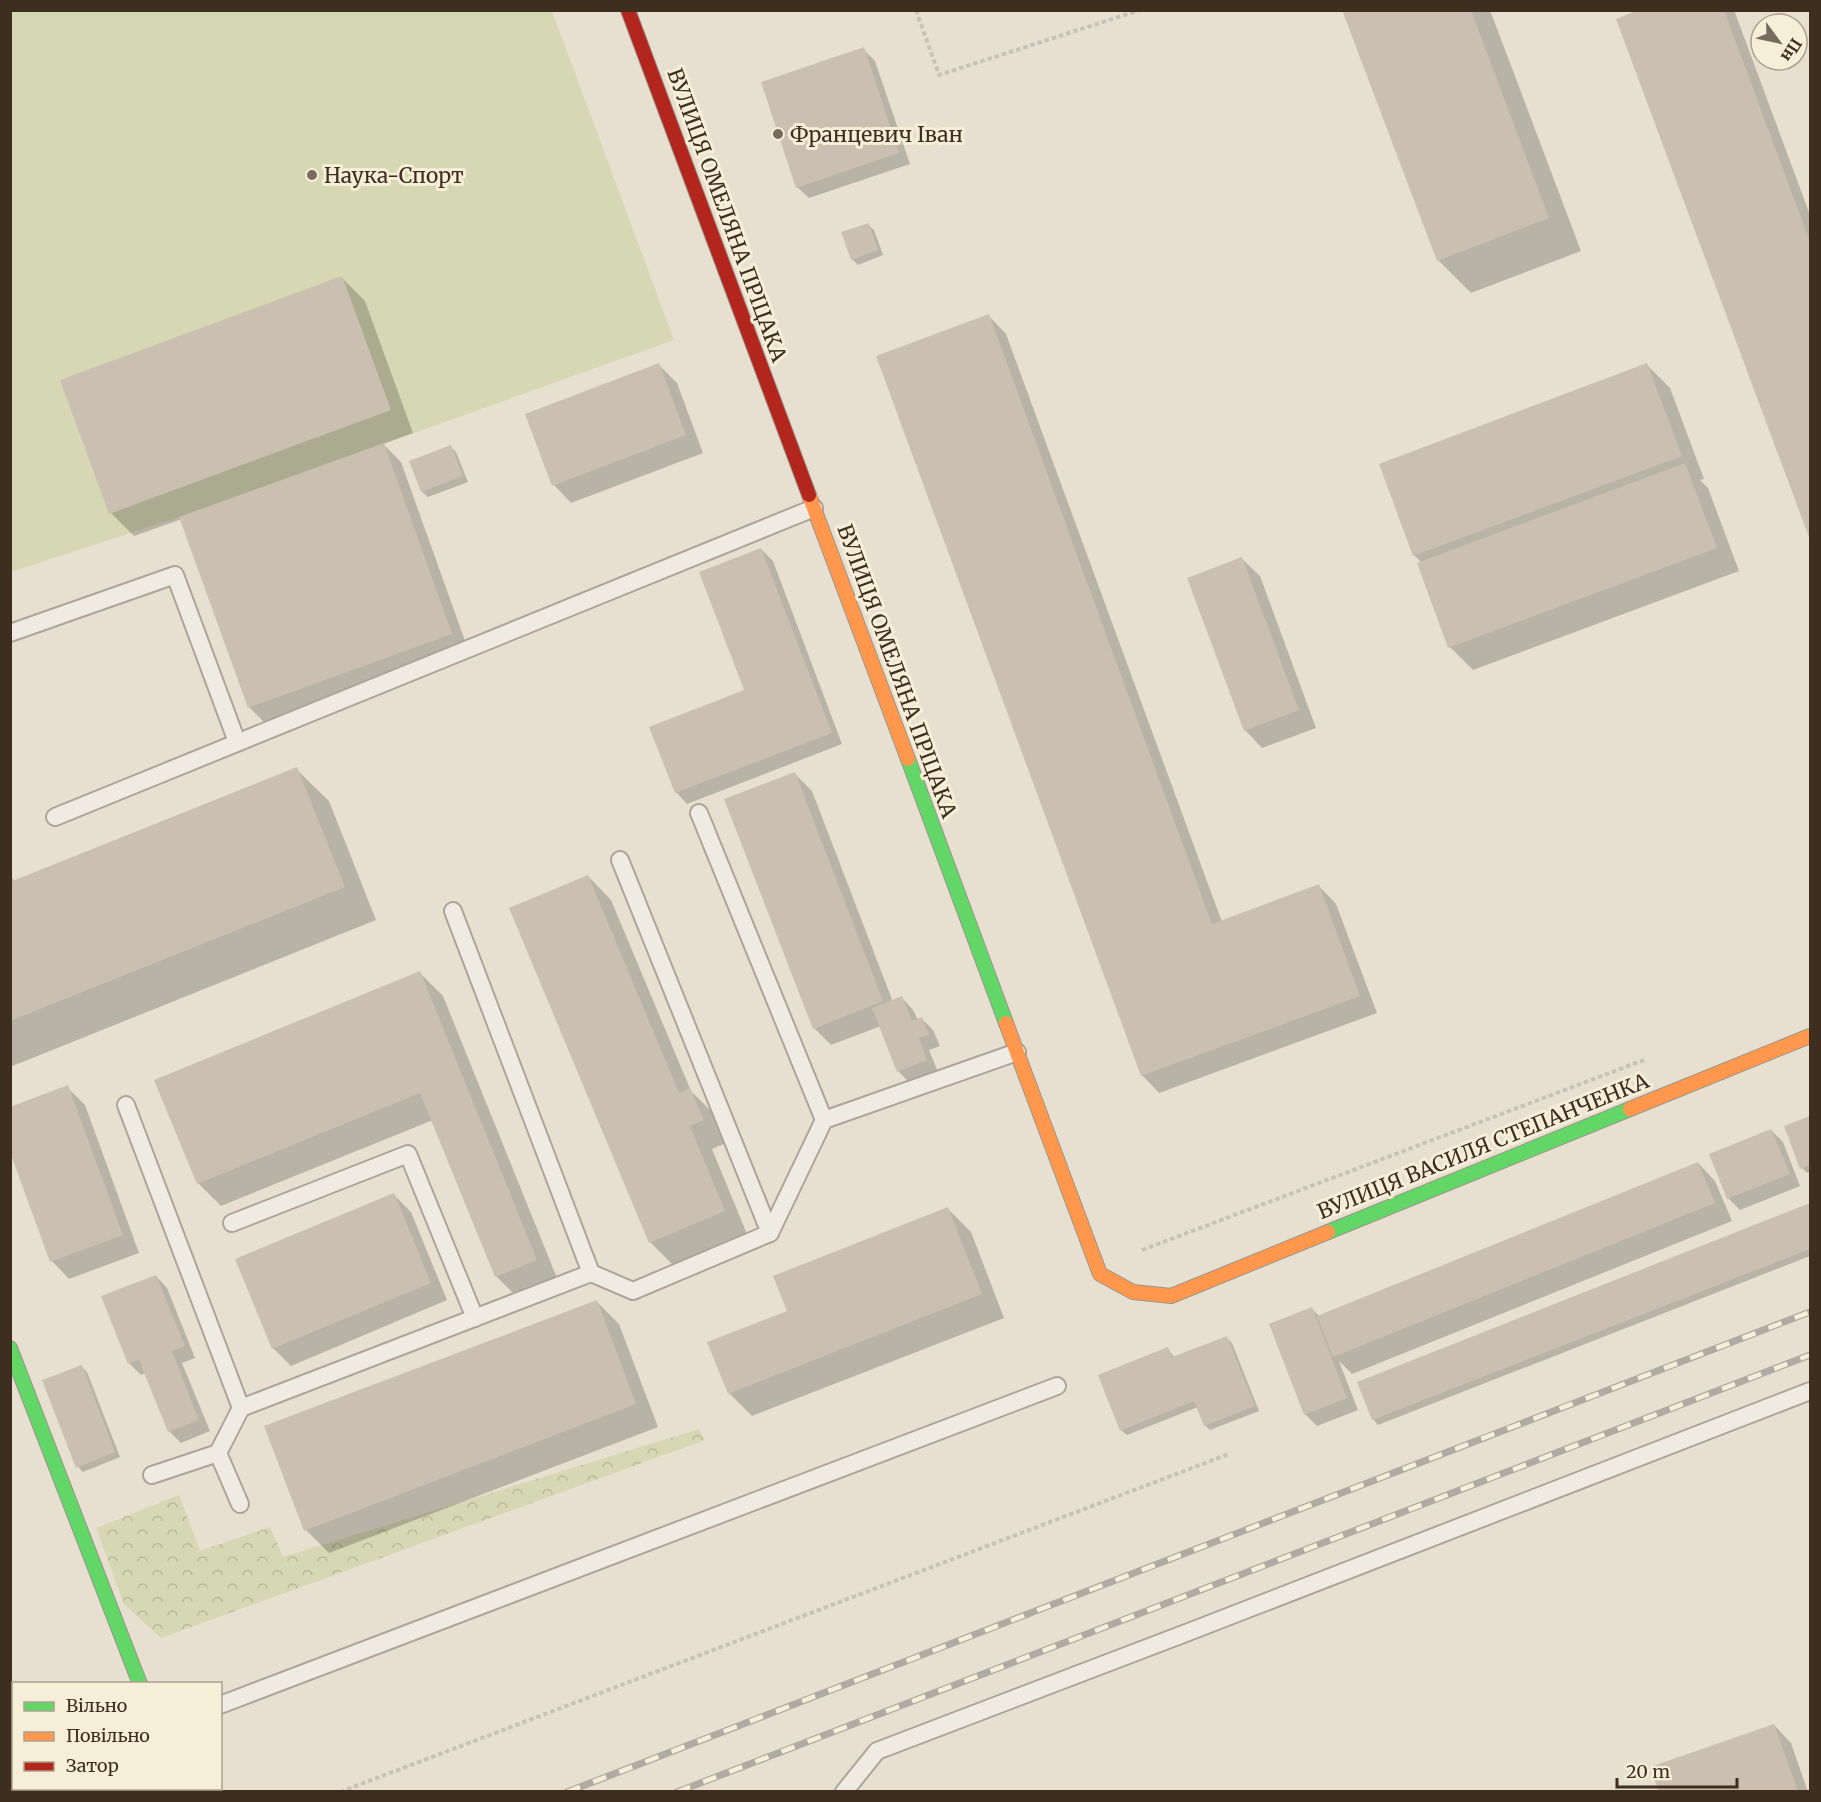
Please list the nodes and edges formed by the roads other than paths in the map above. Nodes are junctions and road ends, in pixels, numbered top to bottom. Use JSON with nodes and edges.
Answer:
{"nodes":[{"id":1,"x":628,"y":10,"type":"edge"},
{"id":2,"x":814,"y":508,"type":"junction"},
{"id":3,"x":10,"y":633,"type":"edge"},
{"id":4,"x":237,"y":742,"type":"junction"},
{"id":5,"x":699,"y":813,"type":"dead end"},
{"id":6,"x":55,"y":816,"type":"dead end"},
{"id":7,"x":620,"y":860,"type":"dead end"},
{"id":8,"x":453,"y":911,"type":"dead end"},
{"id":9,"x":1810,"y":1036,"type":"edge"},
{"id":10,"x":1017,"y":1052,"type":"junction"},
{"id":11,"x":126,"y":1105,"type":"dead end"},
{"id":12,"x":824,"y":1120,"type":"junction"},
{"id":13,"x":232,"y":1223,"type":"dead end"},
{"id":14,"x":770,"y":1233,"type":"junction"},
{"id":15,"x":591,"y":1273,"type":"junction"},
{"id":16,"x":1171,"y":1296,"type":"joint"},
{"id":17,"x":476,"y":1318,"type":"junction"},
{"id":18,"x":10,"y":1348,"type":"edge"},
{"id":19,"x":1057,"y":1386,"type":"dead end"},
{"id":20,"x":1810,"y":1391,"type":"edge"},
{"id":21,"x":241,"y":1408,"type":"junction"},
{"id":22,"x":218,"y":1453,"type":"junction"},
{"id":23,"x":152,"y":1475,"type":"dead end"},
{"id":24,"x":240,"y":1504,"type":"dead end"},
{"id":25,"x":140,"y":1682,"type":"edge"},
{"id":26,"x":222,"y":1704,"type":"edge"},
{"id":27,"x":844,"y":1791,"type":"edge"}],
"edges":[{"from":1,"to":2,"type":"street","name":"ВУЛИЦЯ ОМЕЛЯНА ПРІЦАКА"},
{"from":2,"to":4,"type":"lane"},
{"from":2,"to":10,"type":"street","name":"ВУЛИЦЯ ОМЕЛЯНА ПРІЦАКА"},
{"from":3,"to":4,"type":"lane"},
{"from":4,"to":6,"type":"lane"},
{"from":5,"to":12,"type":"lane"},
{"from":7,"to":14,"type":"lane"},
{"from":8,"to":15,"type":"lane"},
{"from":9,"to":16,"type":"street","name":"ВУЛИЦЯ ВАСИЛЯ СТЕПАНЧЕНКА"},
{"from":10,"to":12,"type":"lane"},
{"from":10,"to":16,"type":"street","name":"ВУЛИЦЯ ОМЕЛЯНА ПРІЦАКА"},
{"from":11,"to":21,"type":"lane"},
{"from":12,"to":14,"type":"lane"},
{"from":13,"to":17,"type":"lane"},
{"from":14,"to":15,"type":"lane"},
{"from":15,"to":17,"type":"lane"},
{"from":17,"to":21,"type":"lane"},
{"from":18,"to":25,"type":"street"},
{"from":19,"to":26,"type":"lane"},
{"from":20,"to":27,"type":"lane"},
{"from":21,"to":22,"type":"lane"},
{"from":22,"to":23,"type":"lane"},
{"from":22,"to":24,"type":"lane"}]}
